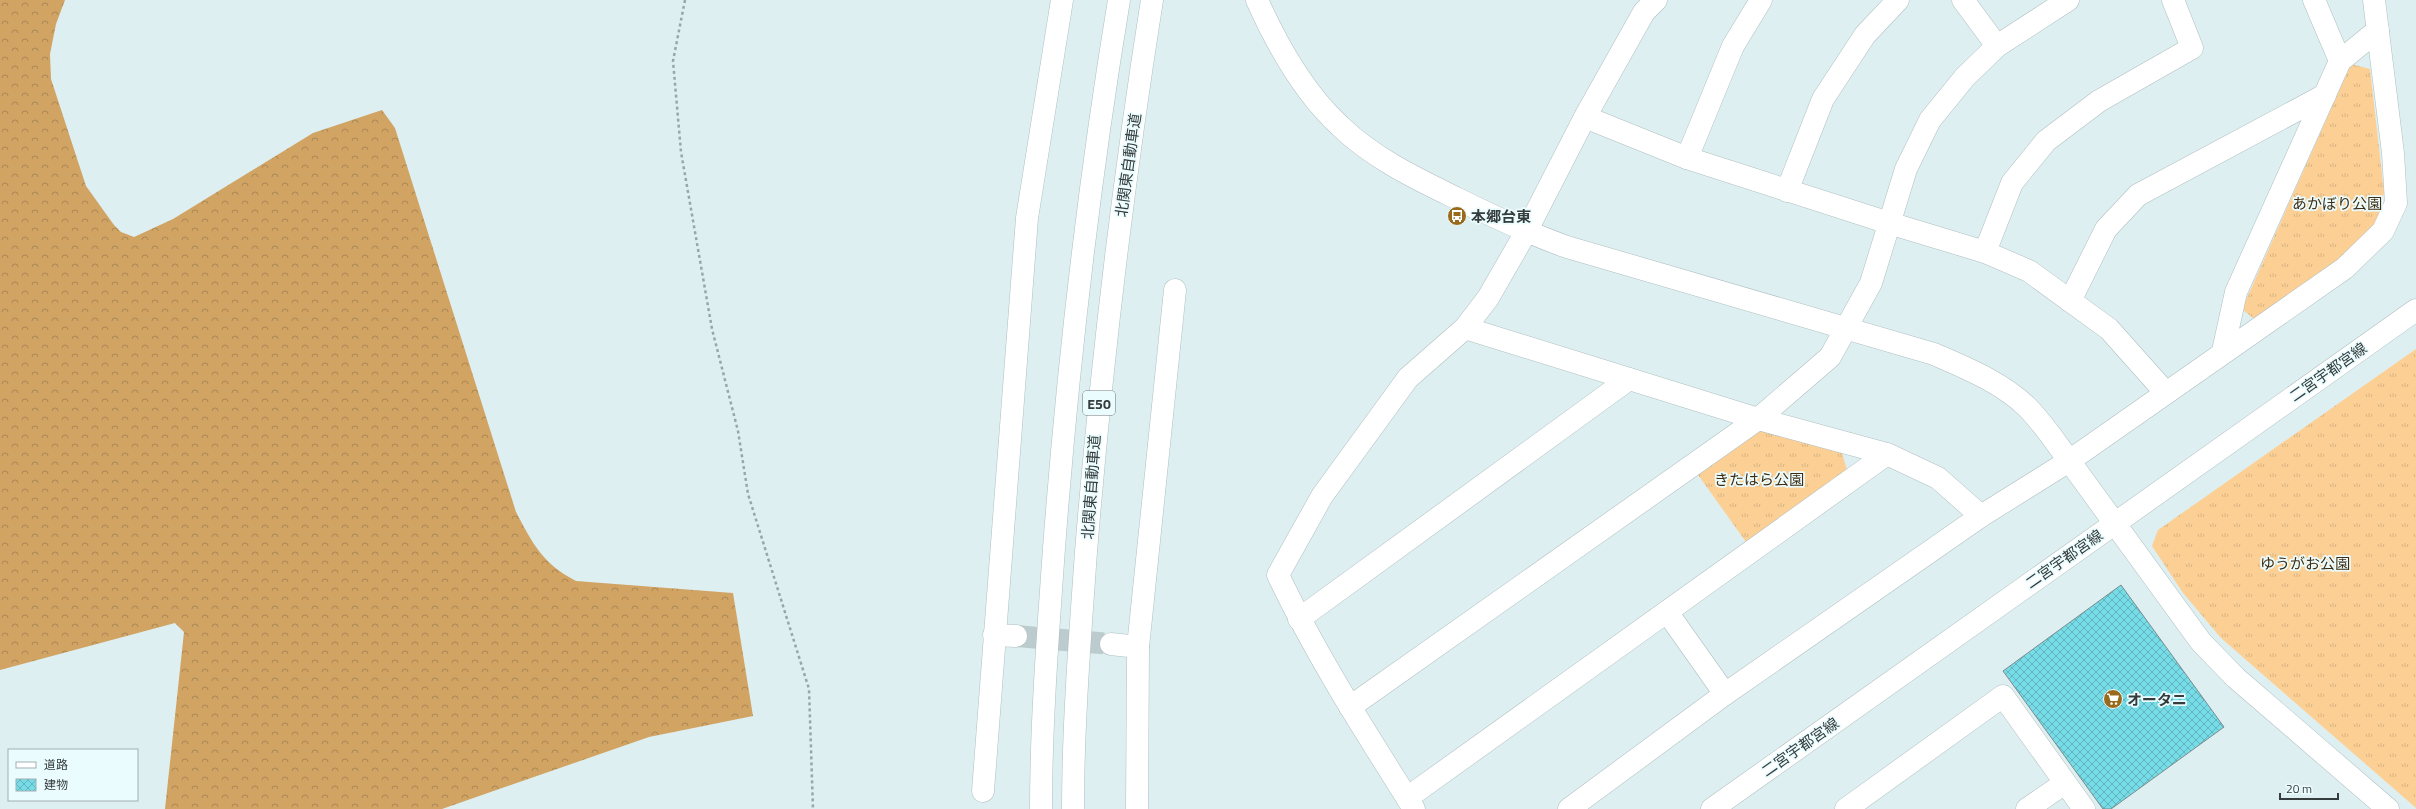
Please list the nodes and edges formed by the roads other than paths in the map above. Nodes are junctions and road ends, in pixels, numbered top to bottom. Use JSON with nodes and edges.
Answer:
{"nodes":[{"id":1,"x":1062,"y":0,"type":"edge"},
{"id":2,"x":1120,"y":0,"type":"edge"},
{"id":3,"x":1152,"y":0,"type":"edge"},
{"id":4,"x":1257,"y":0,"type":"edge"},
{"id":5,"x":1656,"y":0,"type":"edge"},
{"id":6,"x":1761,"y":0,"type":"edge"},
{"id":7,"x":1898,"y":0,"type":"edge"},
{"id":8,"x":1963,"y":0,"type":"edge"},
{"id":9,"x":2068,"y":0,"type":"edge"},
{"id":10,"x":2173,"y":0,"type":"edge"},
{"id":11,"x":2314,"y":0,"type":"edge"},
{"id":12,"x":2374,"y":0,"type":"edge"},
{"id":13,"x":2378,"y":30,"type":"junction"},
{"id":14,"x":1998,"y":46,"type":"junction"},
{"id":15,"x":2340,"y":61,"type":"junction"},
{"id":16,"x":2325,"y":95,"type":"junction"},
{"id":17,"x":1585,"y":117,"type":"junction"},
{"id":18,"x":1687,"y":158,"type":"junction"},
{"id":19,"x":1787,"y":191,"type":"junction"},
{"id":20,"x":1889,"y":223,"type":"junction"},
{"id":21,"x":1526,"y":232,"type":"junction"},
{"id":22,"x":1985,"y":252,"type":"junction"},
{"id":23,"x":1174,"y":290,"type":"dead end"},
{"id":24,"x":2070,"y":301,"type":"junction"},
{"id":25,"x":2416,"y":310,"type":"edge"},
{"id":26,"x":1464,"y":328,"type":"junction"},
{"id":27,"x":1847,"y":328,"type":"junction"},
{"id":28,"x":2223,"y":351,"type":"junction"},
{"id":29,"x":1629,"y":379,"type":"junction"},
{"id":30,"x":2166,"y":392,"type":"junction"},
{"id":31,"x":1758,"y":419,"type":"junction"},
{"id":32,"x":1887,"y":454,"type":"junction"},
{"id":33,"x":2069,"y":461,"type":"junction"},
{"id":34,"x":1981,"y":516,"type":"junction"},
{"id":35,"x":2115,"y":523,"type":"junction"},
{"id":36,"x":1667,"y":612,"type":"junction"},
{"id":37,"x":1299,"y":619,"type":"junction"},
{"id":38,"x":994,"y":635,"type":"junction"},
{"id":39,"x":1016,"y":636,"type":"tunnel mouth"},
{"id":40,"x":1111,"y":644,"type":"tunnel mouth"},
{"id":41,"x":1138,"y":647,"type":"junction"},
{"id":42,"x":1725,"y":694,"type":"junction"},
{"id":43,"x":1350,"y":707,"type":"junction"},
{"id":44,"x":2065,"y":783,"type":"junction"},
{"id":45,"x":983,"y":791,"type":"dead end"},
{"id":46,"x":1411,"y":804,"type":"edge"},
{"id":47,"x":1858,"y":806,"type":"edge"},
{"id":48,"x":1041,"y":809,"type":"edge"},
{"id":49,"x":1073,"y":809,"type":"edge"},
{"id":50,"x":1137,"y":809,"type":"edge"},
{"id":51,"x":1569,"y":809,"type":"edge"},
{"id":52,"x":1712,"y":809,"type":"edge"},
{"id":53,"x":2027,"y":809,"type":"edge"},
{"id":54,"x":2084,"y":809,"type":"edge"},
{"id":55,"x":2388,"y":809,"type":"edge"}],
"edges":[{"from":1,"to":38,"type":"main road"},
{"from":2,"to":48,"type":"main road","number":"E50"},
{"from":3,"to":49,"type":"main road","name":"北関東自動車道","number":"E50"},
{"from":4,"to":21,"type":"main road"},
{"from":5,"to":17,"type":"main road"},
{"from":6,"to":18,"type":"main road"},
{"from":7,"to":19,"type":"main road"},
{"from":8,"to":14,"type":"main road"},
{"from":9,"to":14,"type":"main road"},
{"from":10,"to":22,"type":"main road"},
{"from":11,"to":15,"type":"main road"},
{"from":12,"to":13,"type":"main road"},
{"from":13,"to":15,"type":"main road"},
{"from":13,"to":28,"type":"main road"},
{"from":14,"to":20,"type":"main road"},
{"from":15,"to":16,"type":"main road"},
{"from":16,"to":24,"type":"main road"},
{"from":16,"to":28,"type":"main road"},
{"from":17,"to":18,"type":"main road"},
{"from":17,"to":21,"type":"main road"},
{"from":18,"to":19,"type":"main road"},
{"from":19,"to":20,"type":"main road"},
{"from":20,"to":22,"type":"main road"},
{"from":20,"to":27,"type":"main road"},
{"from":21,"to":26,"type":"main road"},
{"from":21,"to":27,"type":"main road"},
{"from":22,"to":24,"type":"main road"},
{"from":23,"to":41,"type":"main road"},
{"from":24,"to":30,"type":"main road"},
{"from":25,"to":35,"type":"main road","name":"二宮宇都宮線"},
{"from":26,"to":29,"type":"main road"},
{"from":26,"to":37,"type":"main road"},
{"from":27,"to":31,"type":"main road"},
{"from":27,"to":33,"type":"main road"},
{"from":28,"to":30,"type":"main road"},
{"from":29,"to":31,"type":"main road"},
{"from":29,"to":37,"type":"main road"},
{"from":30,"to":33,"type":"main road"},
{"from":31,"to":32,"type":"main road"},
{"from":31,"to":43,"type":"main road"},
{"from":32,"to":34,"type":"main road"},
{"from":32,"to":36,"type":"main road"},
{"from":33,"to":34,"type":"main road"},
{"from":33,"to":35,"type":"main road"},
{"from":34,"to":42,"type":"main road"},
{"from":35,"to":52,"type":"main road","name":"二宮宇都宮線"},
{"from":35,"to":55,"type":"main road"},
{"from":36,"to":42,"type":"main road"},
{"from":36,"to":46,"type":"main road"},
{"from":37,"to":43,"type":"main road"},
{"from":38,"to":39,"type":"main road"},
{"from":38,"to":45,"type":"main road"},
{"from":40,"to":41,"type":"main road"},
{"from":41,"to":50,"type":"main road"},
{"from":42,"to":51,"type":"main road"},
{"from":43,"to":46,"type":"main road"},
{"from":44,"to":47,"type":"main road"},
{"from":44,"to":53,"type":"main road"},
{"from":44,"to":54,"type":"main road"}]}
